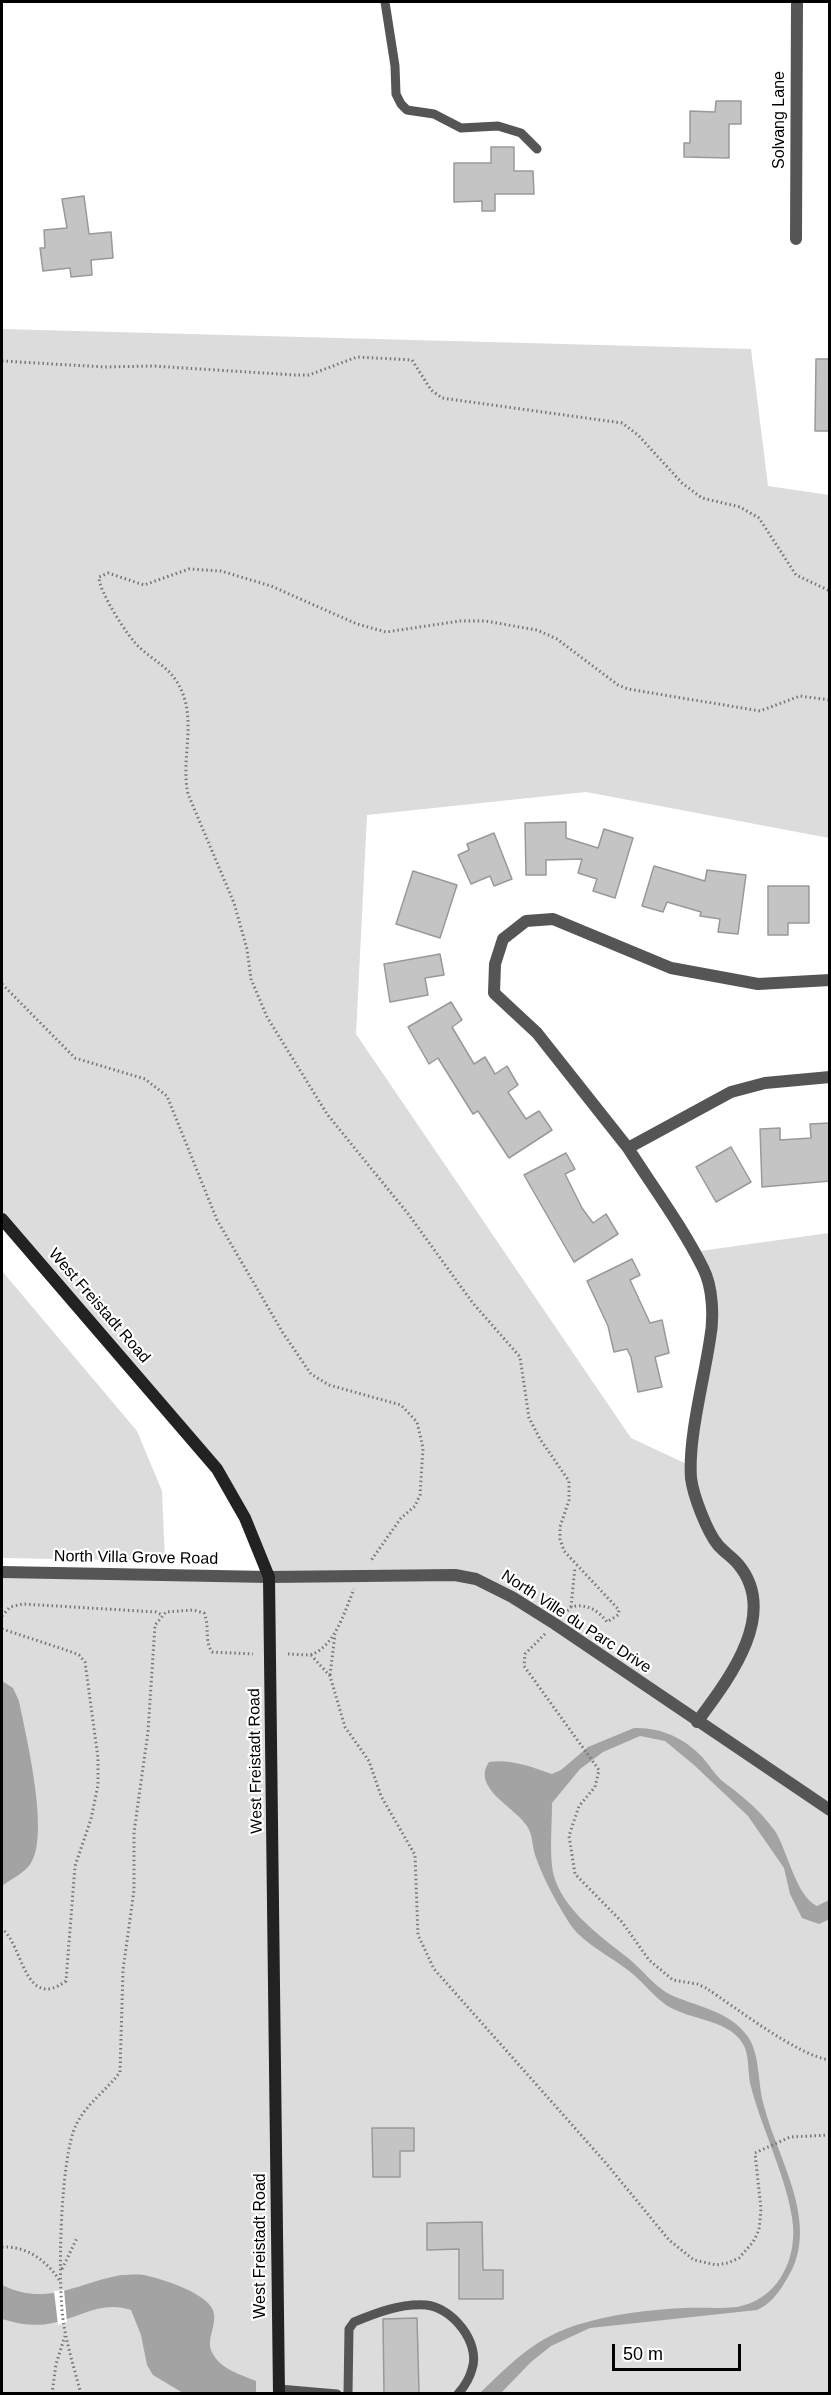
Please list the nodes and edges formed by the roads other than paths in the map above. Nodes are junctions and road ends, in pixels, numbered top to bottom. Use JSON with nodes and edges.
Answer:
{"nodes":[{"id":1,"x":385,"y":2,"type":"edge"},
{"id":2,"x":797,"y":2,"type":"edge"},
{"id":3,"x":537,"y":149,"type":"dead end"},
{"id":4,"x":796,"y":239,"type":"dead end"},
{"id":5,"x":830,"y":981,"type":"edge"},
{"id":6,"x":830,"y":1077,"type":"edge"},
{"id":7,"x":628,"y":1148,"type":"junction"},
{"id":8,"x":2,"y":1220,"type":"edge"},
{"id":9,"x":2,"y":1572,"type":"edge"},
{"id":10,"x":269,"y":1577,"type":"junction"},
{"id":11,"x":697,"y":1722,"type":"junction"},
{"id":12,"x":830,"y":1810,"type":"edge"},
{"id":13,"x":279,"y":2391,"type":"edge"},
{"id":14,"x":337,"y":2394,"type":"edge"},
{"id":15,"x":348,"y":2394,"type":"edge"},
{"id":16,"x":458,"y":2394,"type":"edge"}],
"edges":[{"from":1,"to":3,"type":"lane"},
{"from":2,"to":4,"type":"street","name":"Solvang Lane"},
{"from":5,"to":7,"type":"street"},
{"from":6,"to":7,"type":"street"},
{"from":7,"to":11,"type":"street"},
{"from":8,"to":10,"type":"street","name":"West Freistadt Road"},
{"from":9,"to":10,"type":"street","name":"North Villa Grove Road"},
{"from":10,"to":11,"type":"street","name":"North Ville du Parc Drive"},
{"from":10,"to":13,"type":"street","name":"West Freistadt Road"},
{"from":11,"to":12,"type":"street","name":"North Ville du Parc Drive"},
{"from":13,"to":14,"type":"lane"},
{"from":15,"to":16,"type":"lane"}]}
